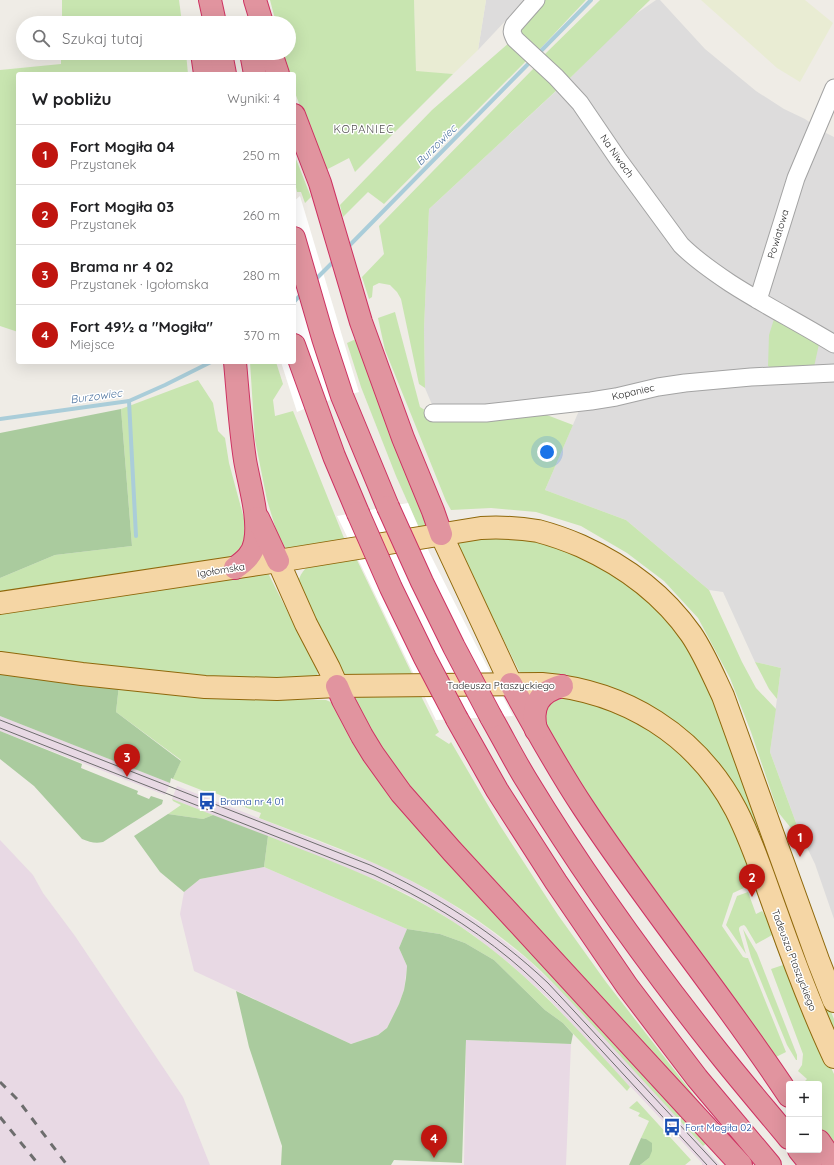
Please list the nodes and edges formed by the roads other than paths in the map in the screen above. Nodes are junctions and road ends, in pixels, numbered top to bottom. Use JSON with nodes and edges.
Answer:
{"nodes":[{"id":1,"x":198,"y":0,"type":"edge"},
{"id":2,"x":210,"y":0,"type":"edge"},
{"id":3,"x":242,"y":0,"type":"edge"},
{"id":4,"x":255,"y":0,"type":"edge"},
{"id":5,"x":536,"y":0,"type":"edge"},
{"id":6,"x":199,"y":16,"type":"edge"},
{"id":7,"x":213,"y":16,"type":"edge"},
{"id":8,"x":245,"y":16,"type":"edge"},
{"id":9,"x":260,"y":16,"type":"edge"},
{"id":10,"x":203,"y":60,"type":"edge"},
{"id":11,"x":222,"y":60,"type":"edge"},
{"id":12,"x":252,"y":60,"type":"edge"},
{"id":13,"x":273,"y":60,"type":"edge"},
{"id":14,"x":205,"y":72,"type":"edge"},
{"id":15,"x":225,"y":72,"type":"edge"},
{"id":16,"x":255,"y":72,"type":"edge"},
{"id":17,"x":277,"y":72,"type":"edge"},
{"id":18,"x":834,"y":88,"type":"edge"},
{"id":19,"x":296,"y":120,"type":"edge"},
{"id":20,"x":296,"y":245,"type":"edge"},
{"id":21,"x":758,"y":300,"type":"junction"},
{"id":22,"x":834,"y":344,"type":"edge"},
{"id":23,"x":296,"y":350,"type":"edge"},
{"id":24,"x":235,"y":364,"type":"edge"},
{"id":25,"x":834,"y":373,"type":"edge"},
{"id":26,"x":433,"y":413,"type":"dead end"},
{"id":27,"x":256,"y":514,"type":"junction"},
{"id":28,"x":441,"y":534,"type":"junction"},
{"id":29,"x":278,"y":561,"type":"junction"},
{"id":30,"x":235,"y":568,"type":"junction"},
{"id":31,"x":0,"y":603,"type":"edge"},
{"id":32,"x":0,"y":663,"type":"edge"},
{"id":33,"x":511,"y":684,"type":"junction"},
{"id":34,"x":337,"y":686,"type":"junction"},
{"id":35,"x":562,"y":686,"type":"junction"},
{"id":36,"x":536,"y":730,"type":"junction"},
{"id":37,"x":834,"y":1001,"type":"edge"},
{"id":38,"x":834,"y":1057,"type":"edge"},
{"id":39,"x":786,"y":1092,"type":"edge"},
{"id":40,"x":786,"y":1134,"type":"edge"},
{"id":41,"x":822,"y":1145,"type":"edge"},
{"id":42,"x":801,"y":1153,"type":"edge"},
{"id":43,"x":834,"y":1163,"type":"edge"},
{"id":44,"x":741,"y":1165,"type":"edge"},
{"id":45,"x":770,"y":1165,"type":"edge"},
{"id":46,"x":811,"y":1165,"type":"edge"}],
"edges":[{"from":1,"to":6,"type":"highway"},
{"from":2,"to":7,"type":"highway"},
{"from":3,"to":8,"type":"highway"},
{"from":4,"to":9,"type":"highway"},
{"from":5,"to":21,"type":"street","name":"Na Niwach"},
{"from":10,"to":14,"type":"highway"},
{"from":11,"to":15,"type":"highway"},
{"from":12,"to":16,"type":"highway"},
{"from":13,"to":17,"type":"highway"},
{"from":18,"to":21,"type":"street","name":"Powiatowa"},
{"from":19,"to":28,"type":"highway"},
{"from":20,"to":40,"type":"highway","bridge":true},
{"from":21,"to":22,"type":"street"},
{"from":23,"to":45,"type":"highway","bridge":true},
{"from":24,"to":27,"type":"highway"},
{"from":25,"to":26,"type":"street","name":"Kopaniec"},
{"from":27,"to":29,"type":"highway"},
{"from":27,"to":30,"type":"highway"},
{"from":28,"to":29,"type":"main road","name":"Igołomska"},
{"from":28,"to":33,"type":"main road"},
{"from":28,"to":37,"type":"main road"},
{"from":29,"to":30,"type":"main road","name":"Igołomska"},
{"from":29,"to":34,"type":"main road"},
{"from":30,"to":31,"type":"main road","name":"Igołomska"},
{"from":32,"to":34,"type":"main road"},
{"from":33,"to":34,"type":"main road","name":"Tadeusza Ptaszyckiego"},
{"from":33,"to":35,"type":"main road","name":"Tadeusza Ptaszyckiego"},
{"from":33,"to":36,"type":"highway"},
{"from":34,"to":44,"type":"highway"},
{"from":35,"to":36,"type":"highway"},
{"from":35,"to":38,"type":"main road","name":"Tadeusza Ptaszyckiego"},
{"from":36,"to":39,"type":"highway"},
{"from":41,"to":43,"type":"highway"},
{"from":42,"to":46,"type":"highway"}]}
